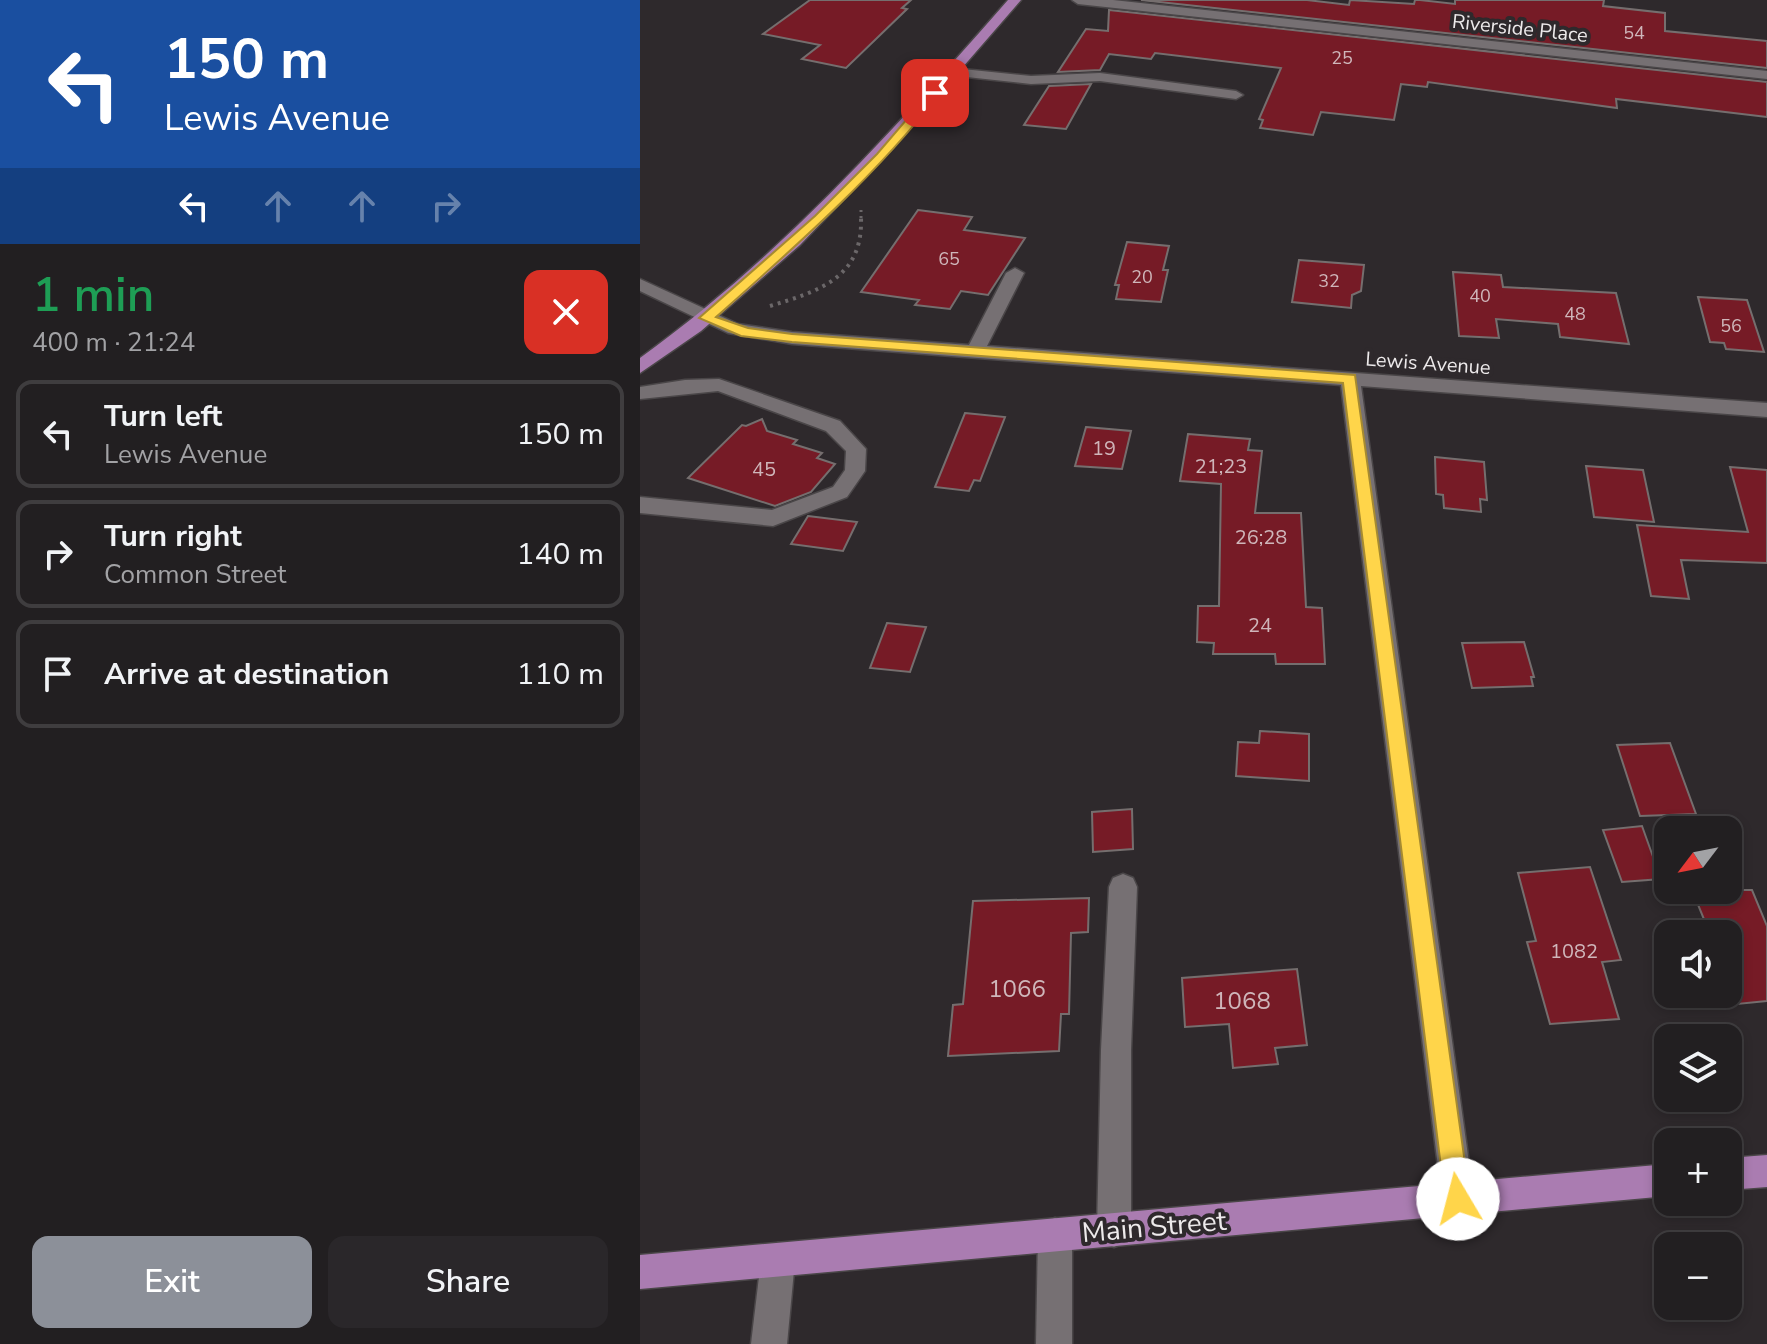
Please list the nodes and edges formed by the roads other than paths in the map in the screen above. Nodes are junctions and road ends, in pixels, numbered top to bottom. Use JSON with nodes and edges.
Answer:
{"nodes":[{"id":1,"x":1015,"y":0,"type":"edge"},
{"id":2,"x":1078,"y":0,"type":"edge"},
{"id":3,"x":953,"y":72,"type":"junction"},
{"id":4,"x":1767,"y":75,"type":"edge"},
{"id":5,"x":1236,"y":95,"type":"dead end"},
{"id":6,"x":1015,"y":273,"type":"dead end"},
{"id":7,"x":640,"y":284,"type":"edge"},
{"id":8,"x":706,"y":318,"type":"junction"},
{"id":9,"x":975,"y":352,"type":"junction"},
{"id":10,"x":640,"y":367,"type":"edge"},
{"id":11,"x":1350,"y":379,"type":"junction"},
{"id":12,"x":640,"y":393,"type":"edge"},
{"id":13,"x":1767,"y":410,"type":"edge"},
{"id":14,"x":640,"y":505,"type":"edge"},
{"id":15,"x":1123,"y":887,"type":"dead end"},
{"id":16,"x":1767,"y":1171,"type":"edge"},
{"id":17,"x":1742,"y":1173,"type":"edge"},
{"id":18,"x":1654,"y":1181,"type":"edge"},
{"id":19,"x":1458,"y":1199,"type":"junction"},
{"id":20,"x":1114,"y":1230,"type":"junction"},
{"id":21,"x":1055,"y":1235,"type":"junction"},
{"id":22,"x":778,"y":1260,"type":"junction"},
{"id":23,"x":640,"y":1272,"type":"edge"},
{"id":24,"x":769,"y":1344,"type":"edge"},
{"id":25,"x":1054,"y":1344,"type":"edge"}],
"edges":[{"from":1,"to":3,"type":"main road"},
{"from":2,"to":4,"type":"street","name":"Riverside Place"},
{"from":3,"to":5,"type":"street"},
{"from":3,"to":8,"type":"main road"},
{"from":6,"to":9,"type":"street"},
{"from":7,"to":8,"type":"street","name":"Lewis Avenue"},
{"from":8,"to":9,"type":"street","name":"Lewis Avenue"},
{"from":8,"to":10,"type":"main road"},
{"from":9,"to":11,"type":"street","name":"Lewis Avenue"},
{"from":11,"to":13,"type":"street","name":"Lewis Avenue"},
{"from":11,"to":19,"type":"street"},
{"from":12,"to":14,"type":"street"},
{"from":15,"to":20,"type":"street"},
{"from":16,"to":17,"type":"main road"},
{"from":18,"to":19,"type":"main road","name":"Main Street"},
{"from":19,"to":20,"type":"main road","name":"Main Street"},
{"from":20,"to":21,"type":"main road","name":"Main Street"},
{"from":21,"to":22,"type":"main road","name":"Main Street"},
{"from":21,"to":25,"type":"street"},
{"from":22,"to":23,"type":"main road","name":"Main Street"},
{"from":22,"to":24,"type":"street"}]}
